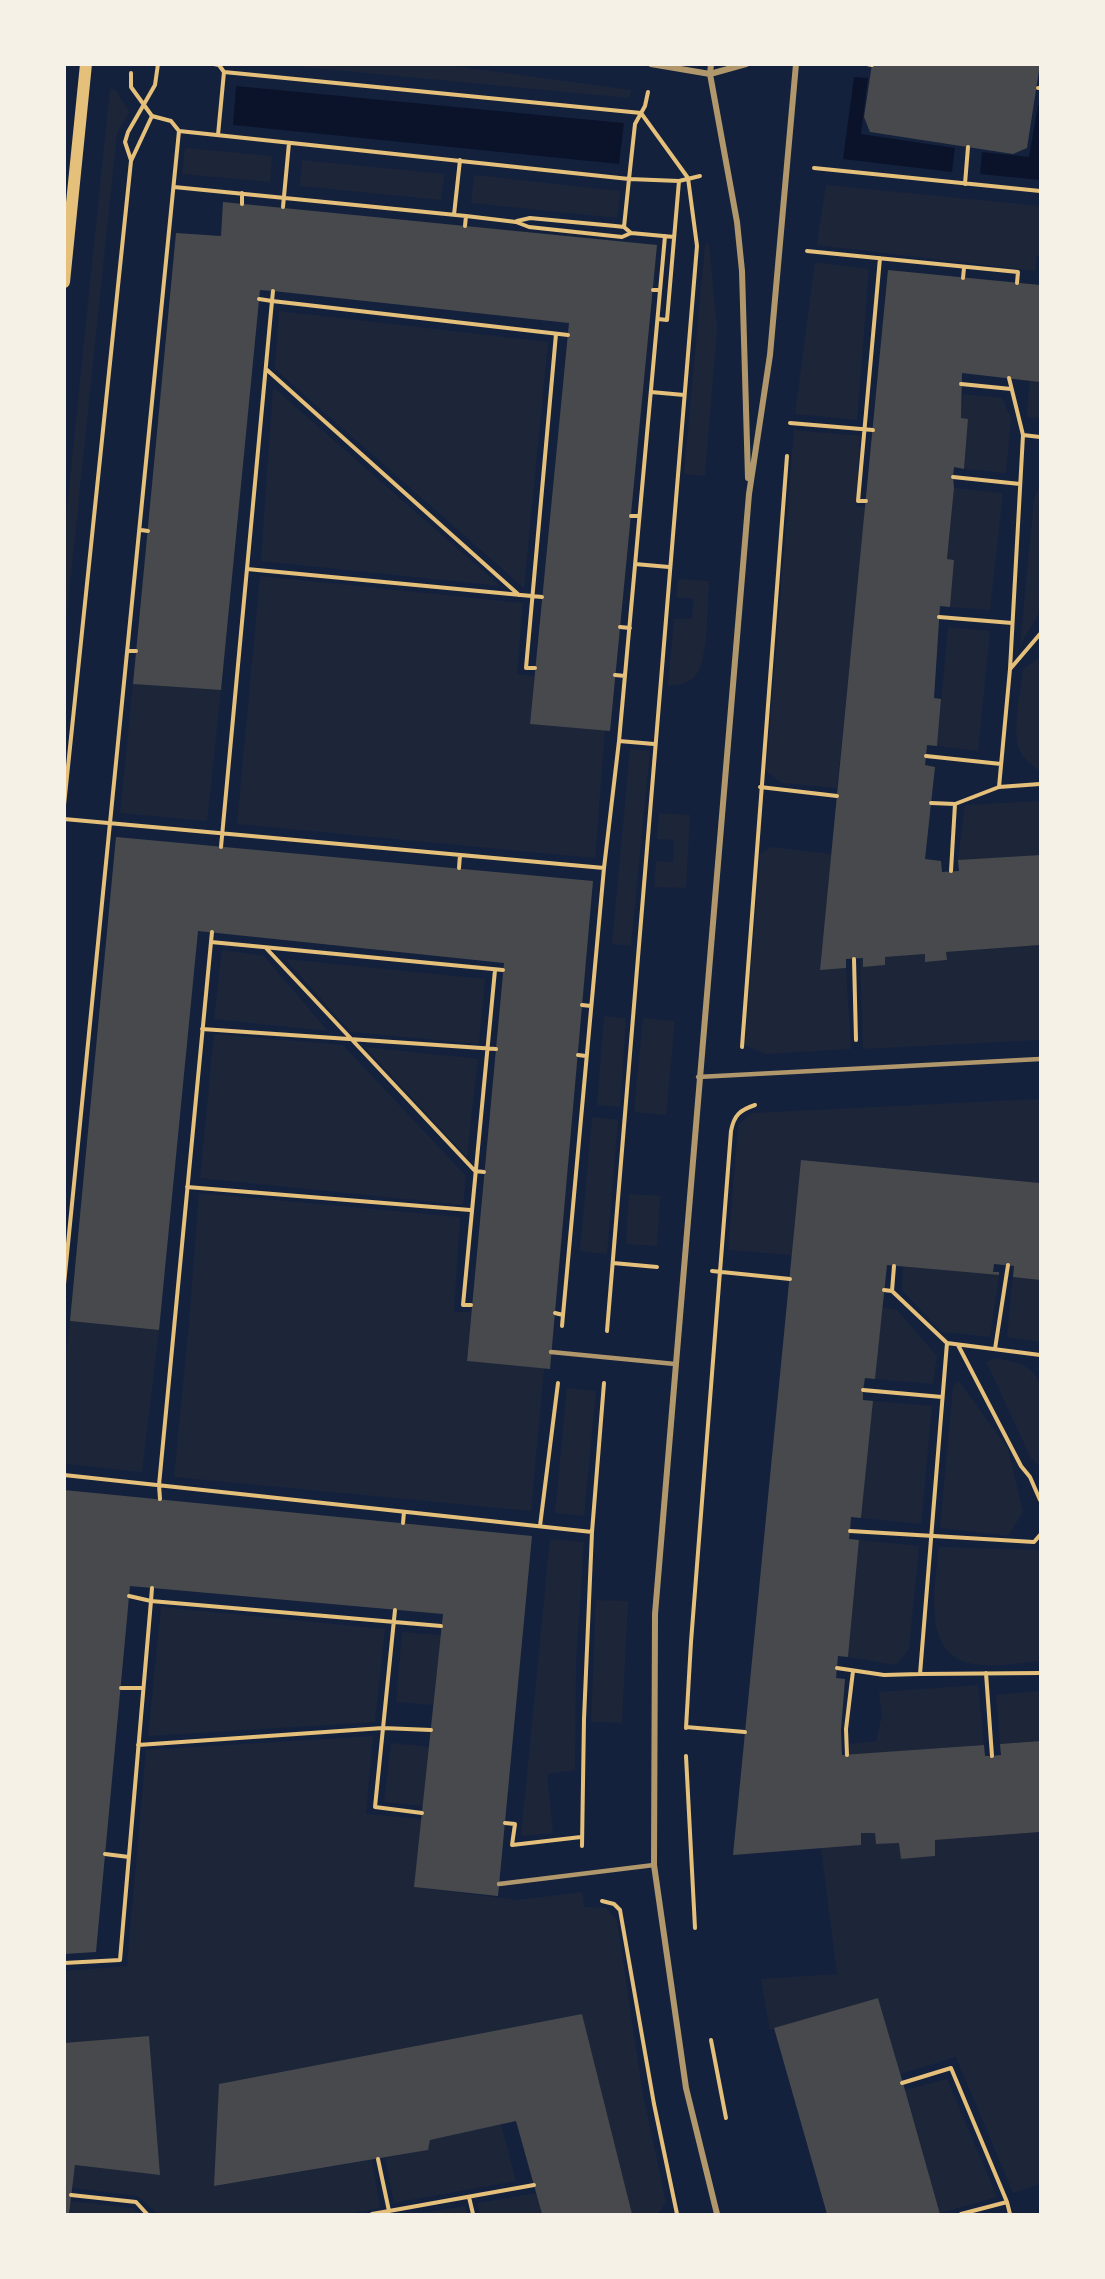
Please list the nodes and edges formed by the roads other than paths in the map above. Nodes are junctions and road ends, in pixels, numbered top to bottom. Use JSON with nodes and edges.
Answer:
{"nodes":[{"id":1,"x":86,"y":64,"type":"edge"},
{"id":2,"x":711,"y":64,"type":"edge"},
{"id":3,"x":746,"y":64,"type":"edge"},
{"id":4,"x":796,"y":64,"type":"edge"},
{"id":5,"x":651,"y":65,"type":"edge"},
{"id":6,"x":710,"y":74,"type":"junction"},
{"id":7,"x":64,"y":282,"type":"edge"},
{"id":8,"x":749,"y":494,"type":"junction"},
{"id":9,"x":1041,"y":1059,"type":"edge"},
{"id":10,"x":698,"y":1077,"type":"junction"},
{"id":11,"x":551,"y":1352,"type":"dead end"},
{"id":12,"x":675,"y":1364,"type":"junction"},
{"id":13,"x":654,"y":1865,"type":"junction"},
{"id":14,"x":499,"y":1884,"type":"dead end"},
{"id":15,"x":717,"y":2214,"type":"edge"}],
"edges":[{"from":1,"to":7,"type":"main road"},
{"from":2,"to":6,"type":"street"},
{"from":3,"to":6,"type":"street"},
{"from":4,"to":8,"type":"street"},
{"from":5,"to":6,"type":"street"},
{"from":6,"to":8,"type":"street"},
{"from":8,"to":10,"type":"street"},
{"from":9,"to":10,"type":"lane"},
{"from":10,"to":12,"type":"street"},
{"from":11,"to":12,"type":"lane"},
{"from":12,"to":13,"type":"street"},
{"from":13,"to":14,"type":"lane"},
{"from":13,"to":15,"type":"street"}]}
